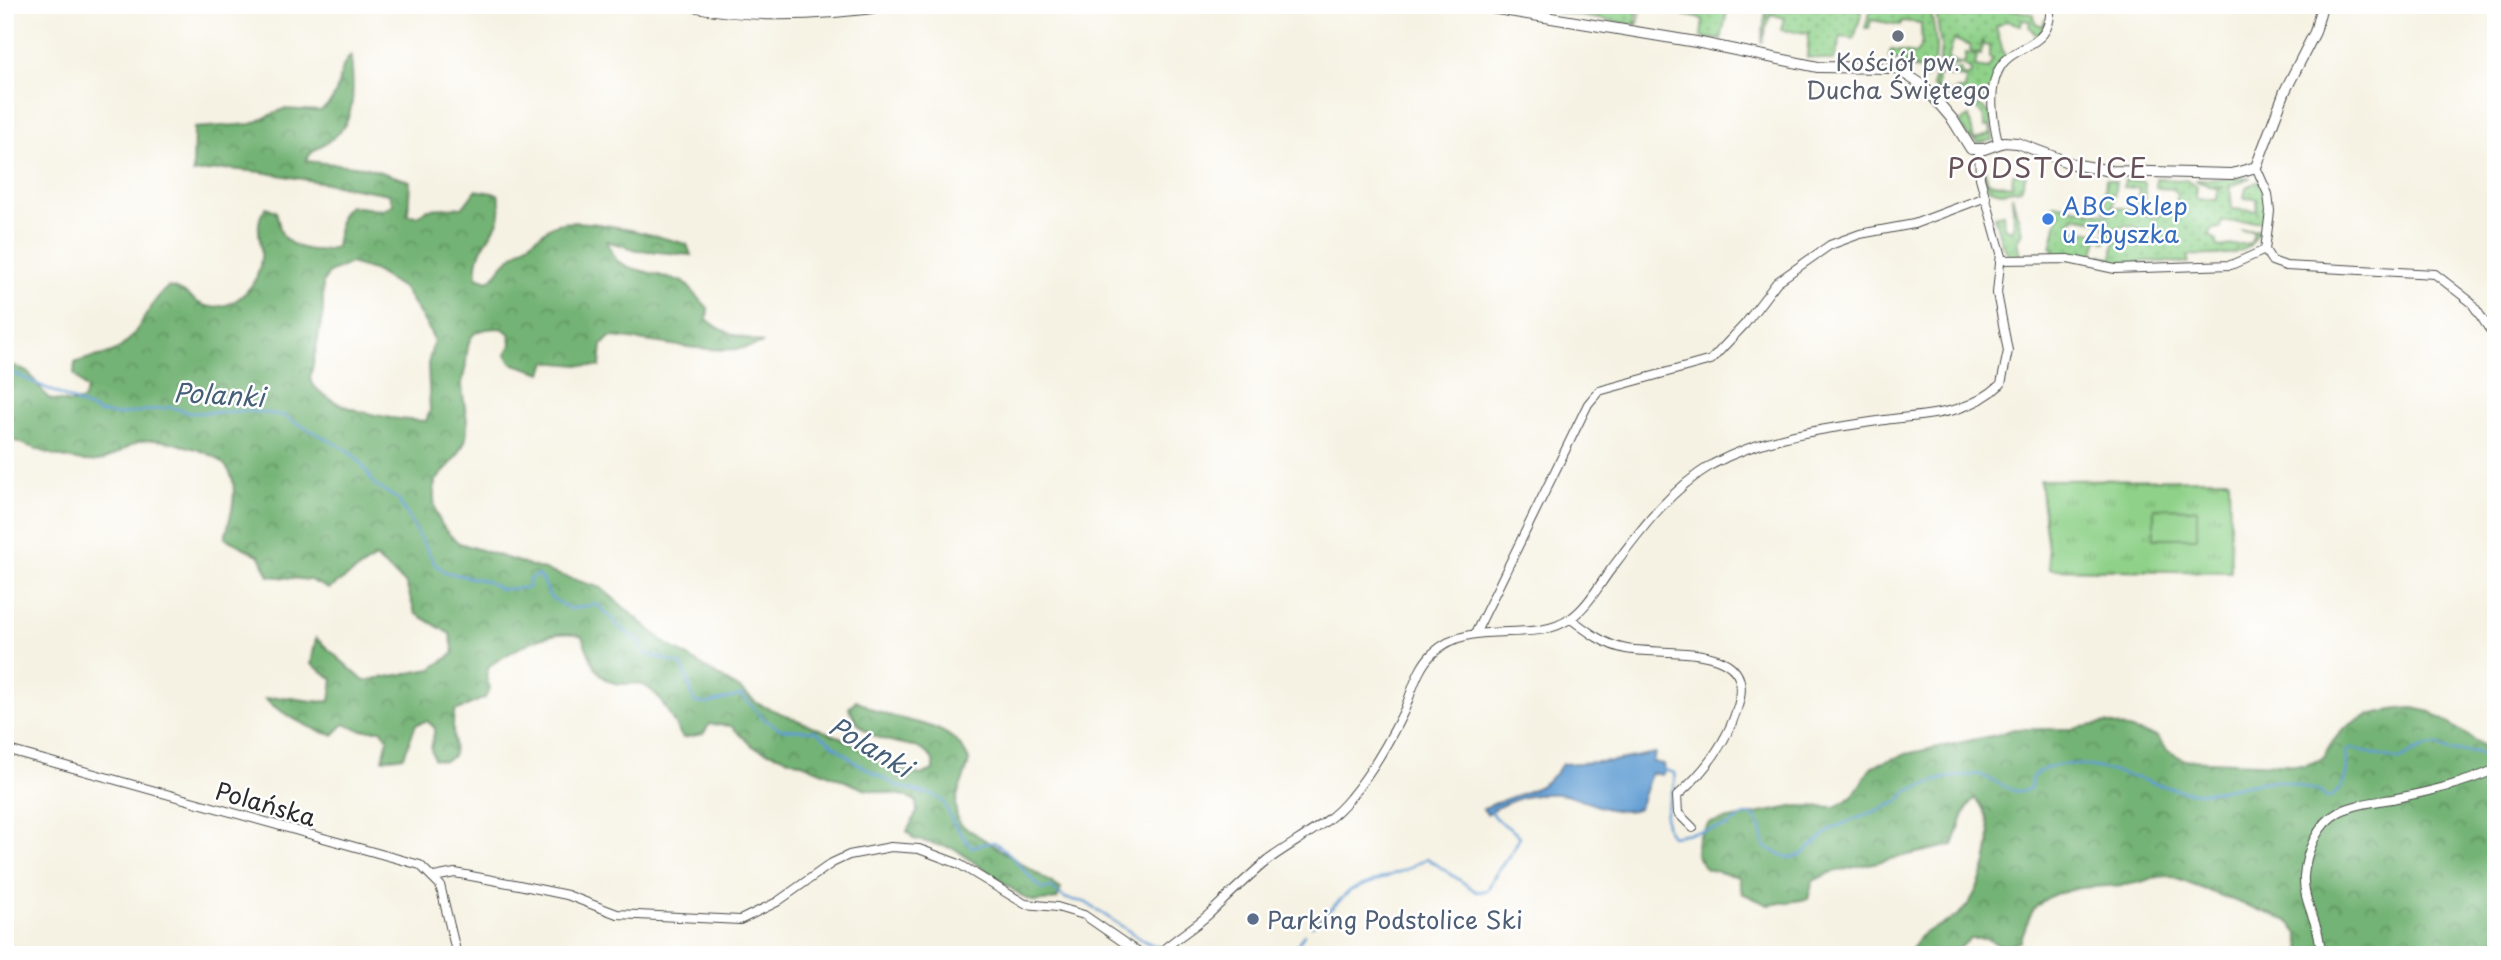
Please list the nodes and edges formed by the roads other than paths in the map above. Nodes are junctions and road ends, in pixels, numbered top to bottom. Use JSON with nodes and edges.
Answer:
{"nodes":[{"id":1,"x":14,"y":5,"type":"edge"},
{"id":2,"x":687,"y":5,"type":"edge"},
{"id":3,"x":894,"y":5,"type":"edge"},
{"id":4,"x":1473,"y":5,"type":"edge"},
{"id":5,"x":2050,"y":5,"type":"edge"},
{"id":6,"x":2322,"y":5,"type":"edge"},
{"id":7,"x":5,"y":10,"type":"edge"},
{"id":8,"x":1998,"y":142,"type":"junction"},
{"id":9,"x":1979,"y":150,"type":"junction"},
{"id":10,"x":2256,"y":167,"type":"junction"},
{"id":11,"x":1986,"y":197,"type":"junction"},
{"id":12,"x":2265,"y":250,"type":"junction"},
{"id":13,"x":2001,"y":260,"type":"junction"},
{"id":14,"x":2496,"y":339,"type":"edge"},
{"id":15,"x":1571,"y":619,"type":"junction"},
{"id":16,"x":1475,"y":634,"type":"junction"},
{"id":17,"x":5,"y":749,"type":"edge"},
{"id":18,"x":2496,"y":769,"type":"edge"},
{"id":19,"x":1693,"y":828,"type":"dead end"},
{"id":20,"x":434,"y":877,"type":"junction"},
{"id":21,"x":457,"y":955,"type":"edge"},
{"id":22,"x":1142,"y":955,"type":"edge"},
{"id":23,"x":1157,"y":955,"type":"edge"},
{"id":24,"x":2320,"y":955,"type":"edge"}],
"edges":[{"from":1,"to":7,"type":"street"},
{"from":2,"to":3,"type":"street"},
{"from":4,"to":9,"type":"street"},
{"from":5,"to":8,"type":"street"},
{"from":6,"to":10,"type":"street"},
{"from":8,"to":9,"type":"street"},
{"from":8,"to":10,"type":"street"},
{"from":9,"to":11,"type":"street"},
{"from":10,"to":12,"type":"street"},
{"from":11,"to":13,"type":"street"},
{"from":11,"to":16,"type":"street"},
{"from":12,"to":13,"type":"street"},
{"from":12,"to":14,"type":"street"},
{"from":13,"to":15,"type":"street"},
{"from":15,"to":16,"type":"street"},
{"from":15,"to":19,"type":"street"},
{"from":16,"to":23,"type":"street"},
{"from":17,"to":20,"type":"street","name":"Polańska"},
{"from":18,"to":24,"type":"street"},
{"from":20,"to":21,"type":"street"},
{"from":20,"to":22,"type":"street"}]}
